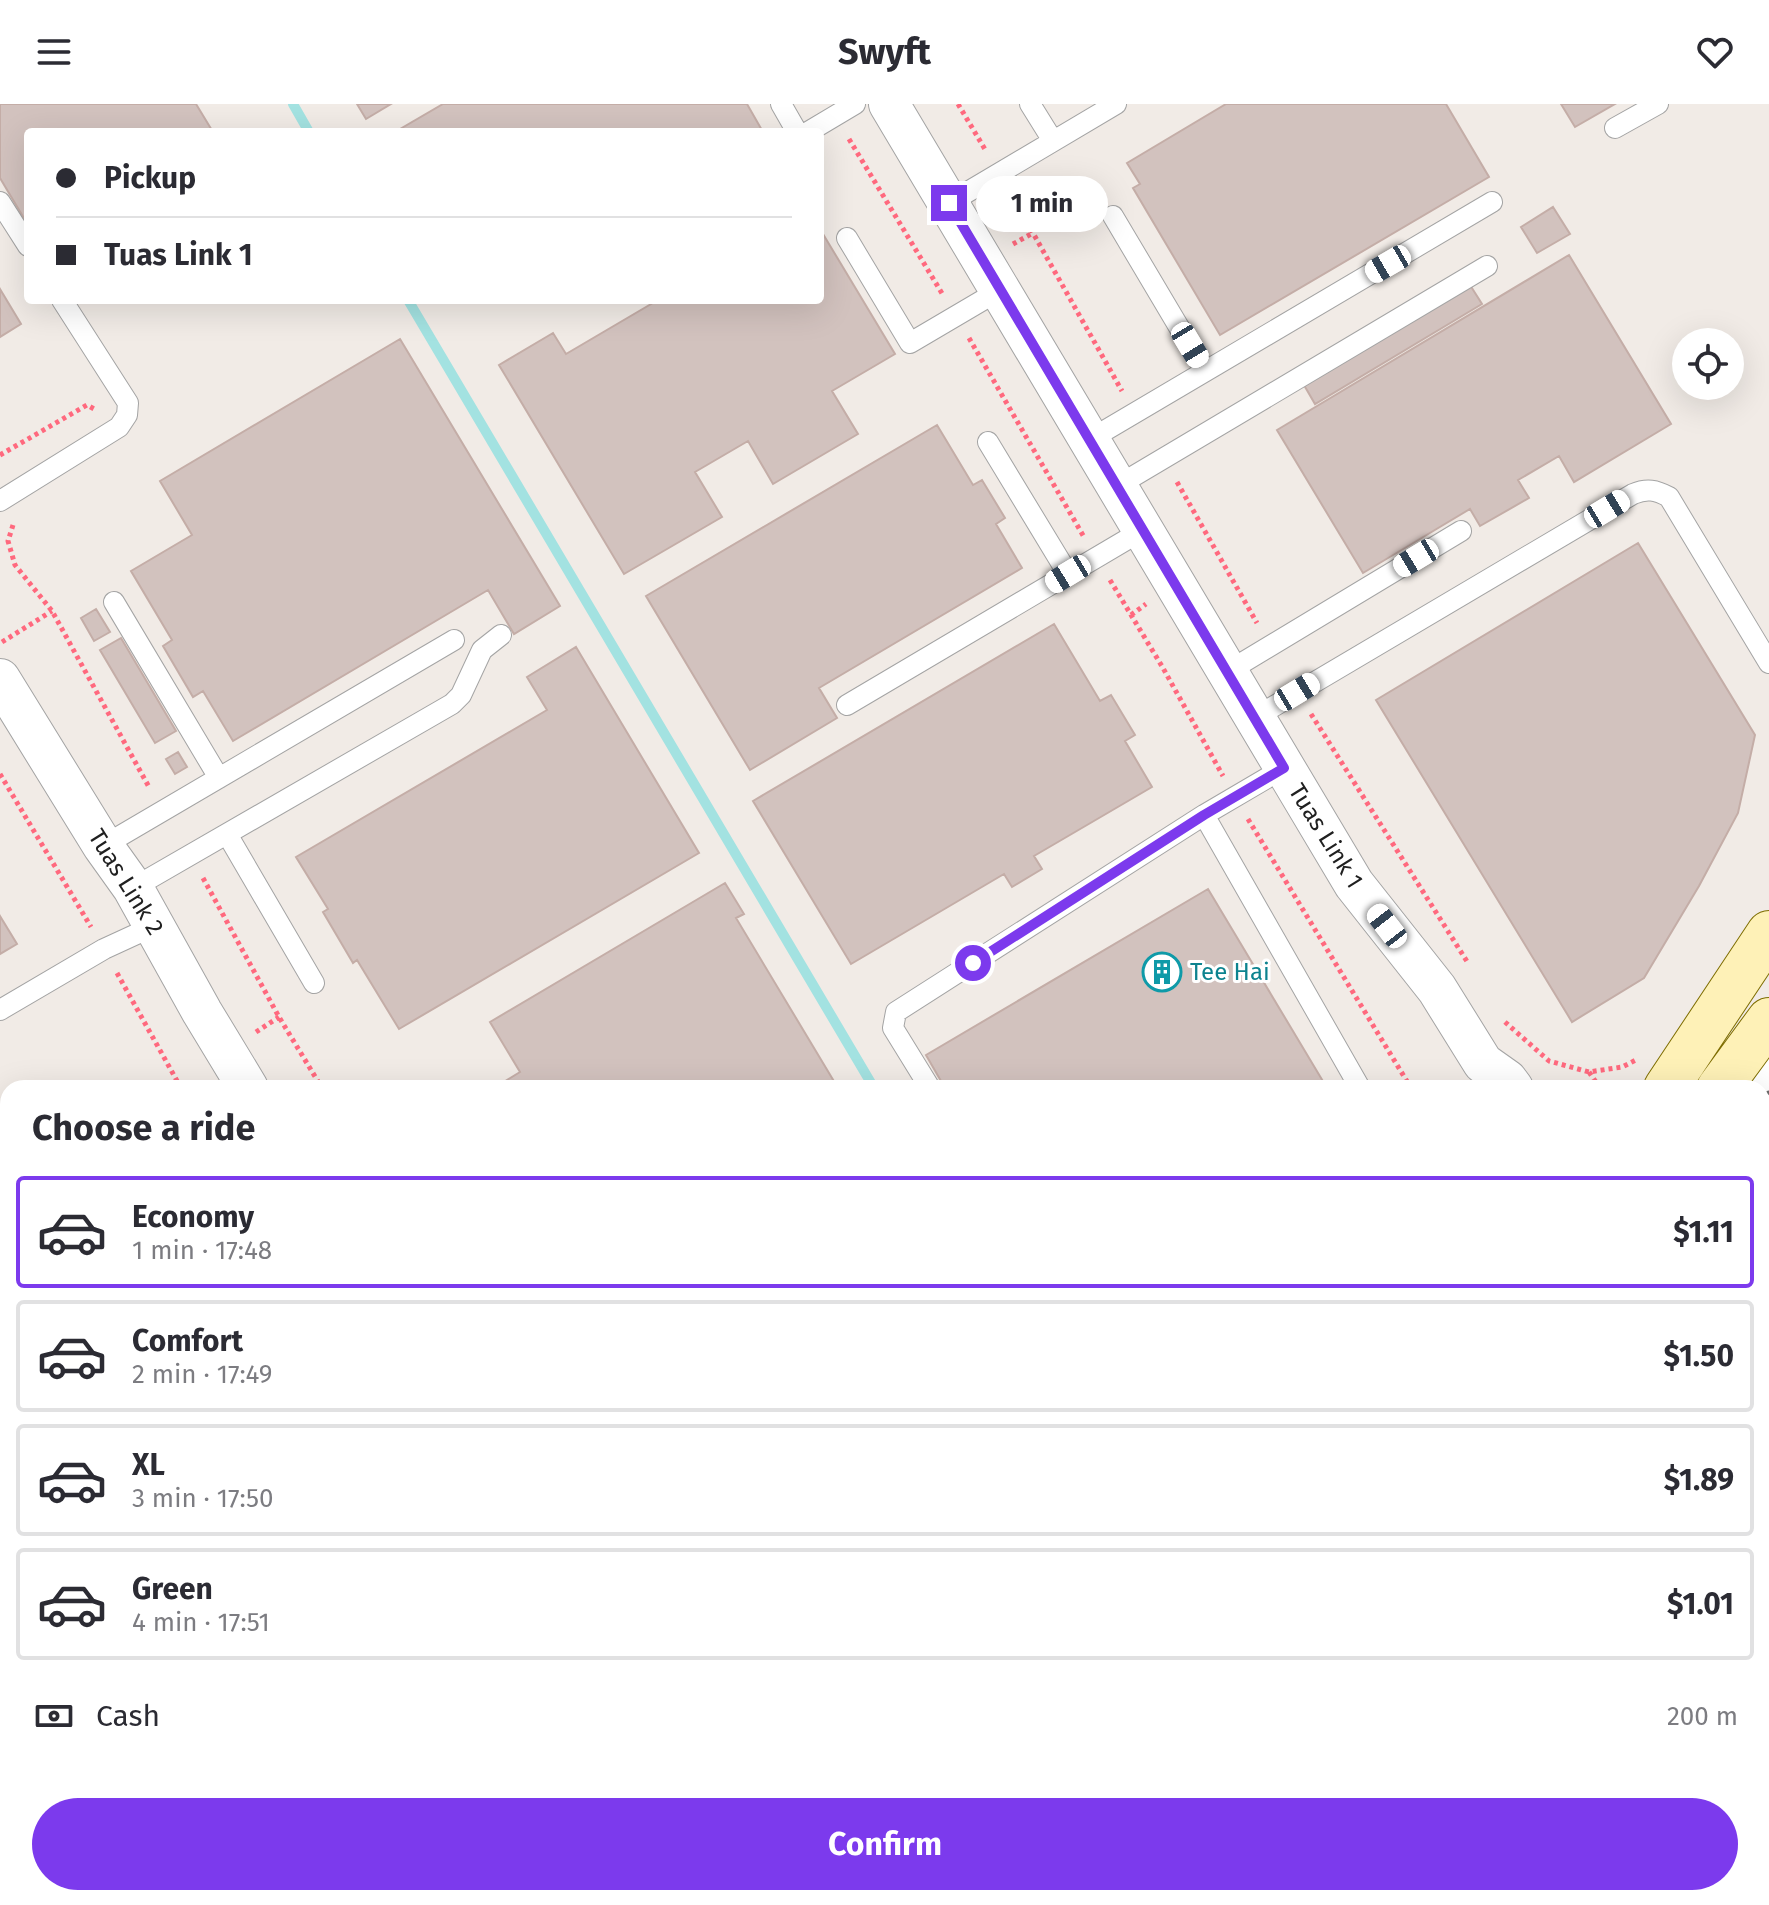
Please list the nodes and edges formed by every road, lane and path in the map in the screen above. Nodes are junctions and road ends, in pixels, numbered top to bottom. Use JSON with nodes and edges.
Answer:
{"nodes":[{"id":1,"x":781,"y":104,"type":"edge"},
{"id":2,"x":855,"y":104,"type":"edge"},
{"id":3,"x":889,"y":104,"type":"edge"},
{"id":4,"x":1030,"y":104,"type":"edge"},
{"id":5,"x":1116,"y":104,"type":"edge"},
{"id":6,"x":1658,"y":104,"type":"edge"},
{"id":7,"x":834,"y":116,"type":"junction"},
{"id":8,"x":795,"y":128,"type":"edge"},
{"id":9,"x":814,"y":128,"type":"edge"},
{"id":10,"x":1615,"y":128,"type":"dead end"},
{"id":11,"x":1053,"y":141,"type":"junction"},
{"id":12,"x":0,"y":202,"type":"edge"},
{"id":13,"x":1492,"y":202,"type":"dead end"},
{"id":14,"x":949,"y":203,"type":"junction"},
{"id":15,"x":1113,"y":216,"type":"dead end"},
{"id":16,"x":847,"y":238,"type":"dead end"},
{"id":17,"x":24,"y":240,"type":"edge"},
{"id":18,"x":1487,"y":266,"type":"dead end"},
{"id":19,"x":1000,"y":290,"type":"junction"},
{"id":20,"x":65,"y":304,"type":"edge"},
{"id":21,"x":956,"y":315,"type":"junction"},
{"id":22,"x":1205,"y":371,"type":"junction"},
{"id":23,"x":119,"y":427,"type":"junction"},
{"id":24,"x":1089,"y":440,"type":"junction"},
{"id":25,"x":988,"y":442,"type":"dead end"},
{"id":26,"x":0,"y":455,"type":"edge"},
{"id":27,"x":1117,"y":486,"type":"junction"},
{"id":28,"x":0,"y":501,"type":"edge"},
{"id":29,"x":15,"y":520,"type":"dead end"},
{"id":30,"x":1143,"y":530,"type":"junction"},
{"id":31,"x":1461,"y":531,"type":"dead end"},
{"id":32,"x":0,"y":541,"type":"edge"},
{"id":33,"x":8,"y":541,"type":"junction"},
{"id":34,"x":1097,"y":558,"type":"junction"},
{"id":35,"x":1068,"y":574,"type":"junction"},
{"id":36,"x":114,"y":602,"type":"dead end"},
{"id":37,"x":52,"y":611,"type":"junction"},
{"id":38,"x":501,"y":635,"type":"dead end"},
{"id":39,"x":454,"y":640,"type":"dead end"},
{"id":40,"x":0,"y":643,"type":"edge"},
{"id":41,"x":1769,"y":663,"type":"edge"},
{"id":42,"x":1227,"y":672,"type":"junction"},
{"id":43,"x":0,"y":679,"type":"edge"},
{"id":44,"x":847,"y":705,"type":"dead end"},
{"id":45,"x":1254,"y":718,"type":"junction"},
{"id":46,"x":1284,"y":768,"type":"junction"},
{"id":47,"x":219,"y":778,"type":"junction"},
{"id":48,"x":1234,"y":797,"type":"junction"},
{"id":49,"x":163,"y":811,"type":"junction"},
{"id":50,"x":1204,"y":815,"type":"junction"},
{"id":51,"x":227,"y":834,"type":"junction"},
{"id":52,"x":103,"y":846,"type":"junction"},
{"id":53,"x":191,"y":855,"type":"junction"},
{"id":54,"x":133,"y":888,"type":"junction"},
{"id":55,"x":154,"y":926,"type":"junction"},
{"id":56,"x":1769,"y":933,"type":"edge"},
{"id":57,"x":314,"y":983,"type":"dead end"},
{"id":58,"x":0,"y":1010,"type":"edge"},
{"id":59,"x":1769,"y":1020,"type":"edge"},
{"id":60,"x":1589,"y":1072,"type":"dead end"},
{"id":61,"x":1485,"y":1076,"type":"edge"},
{"id":62,"x":243,"y":1080,"type":"edge"},
{"id":63,"x":317,"y":1080,"type":"edge"},
{"id":64,"x":925,"y":1080,"type":"edge"},
{"id":65,"x":1355,"y":1080,"type":"edge"},
{"id":66,"x":1406,"y":1080,"type":"edge"},
{"id":67,"x":1507,"y":1080,"type":"edge"},
{"id":68,"x":1594,"y":1080,"type":"edge"},
{"id":69,"x":1671,"y":1080,"type":"edge"},
{"id":70,"x":1725,"y":1080,"type":"edge"}],
"edges":[{"from":1,"to":8,"type":"lane"},
{"from":2,"to":7,"type":"lane"},
{"from":3,"to":14,"type":"street","name":"Tuas Link 1"},
{"from":4,"to":11,"type":"lane"},
{"from":5,"to":11,"type":"lane"},
{"from":6,"to":10,"type":"lane"},
{"from":7,"to":9,"type":"lane"},
{"from":7,"to":21,"type":"path"},
{"from":11,"to":14,"type":"lane"},
{"from":12,"to":17,"type":"lane"},
{"from":13,"to":22,"type":"lane"},
{"from":14,"to":19,"type":"street","name":"Tuas Link 1"},
{"from":15,"to":22,"type":"lane"},
{"from":16,"to":21,"type":"lane"},
{"from":18,"to":27,"type":"lane"},
{"from":19,"to":21,"type":"lane"},
{"from":19,"to":24,"type":"street","name":"Tuas Link 1"},
{"from":20,"to":23,"type":"lane"},
{"from":21,"to":34,"type":"path"},
{"from":22,"to":24,"type":"lane"},
{"from":23,"to":26,"type":"path"},
{"from":23,"to":28,"type":"lane"},
{"from":24,"to":27,"type":"street","name":"Tuas Link 1"},
{"from":25,"to":35,"type":"lane"},
{"from":27,"to":30,"type":"street","name":"Tuas Link 1"},
{"from":29,"to":33,"type":"path"},
{"from":30,"to":34,"type":"lane"},
{"from":30,"to":42,"type":"street","name":"Tuas Link 1"},
{"from":31,"to":42,"type":"lane"},
{"from":32,"to":33,"type":"path"},
{"from":33,"to":37,"type":"path"},
{"from":34,"to":35,"type":"lane"},
{"from":34,"to":48,"type":"path"},
{"from":35,"to":44,"type":"lane"},
{"from":36,"to":47,"type":"lane"},
{"from":37,"to":40,"type":"path"},
{"from":37,"to":49,"type":"path"},
{"from":38,"to":51,"type":"lane"},
{"from":39,"to":47,"type":"lane"},
{"from":41,"to":45,"type":"lane"},
{"from":42,"to":45,"type":"street","name":"Tuas Link 1"},
{"from":43,"to":52,"type":"street","name":"Tuas Link 2"},
{"from":45,"to":46,"type":"street","name":"Tuas Link 1"},
{"from":46,"to":48,"type":"lane"},
{"from":46,"to":61,"type":"street","name":"Tuas Link 1"},
{"from":47,"to":49,"type":"lane"},
{"from":48,"to":50,"type":"lane"},
{"from":48,"to":66,"type":"path"},
{"from":49,"to":52,"type":"lane"},
{"from":50,"to":64,"type":"lane"},
{"from":50,"to":65,"type":"lane"},
{"from":51,"to":53,"type":"lane"},
{"from":51,"to":57,"type":"lane"},
{"from":52,"to":54,"type":"street","name":"Tuas Link 2"},
{"from":53,"to":54,"type":"lane"},
{"from":53,"to":63,"type":"path"},
{"from":54,"to":55,"type":"street","name":"Tuas Link 2"},
{"from":55,"to":58,"type":"lane"},
{"from":55,"to":62,"type":"street","name":"Tuas Link 2"},
{"from":56,"to":69,"type":"main road"},
{"from":59,"to":70,"type":"main road"},
{"from":60,"to":68,"type":"path"},
{"from":61,"to":67,"type":"street","name":"Tuas Link 1"}]}
